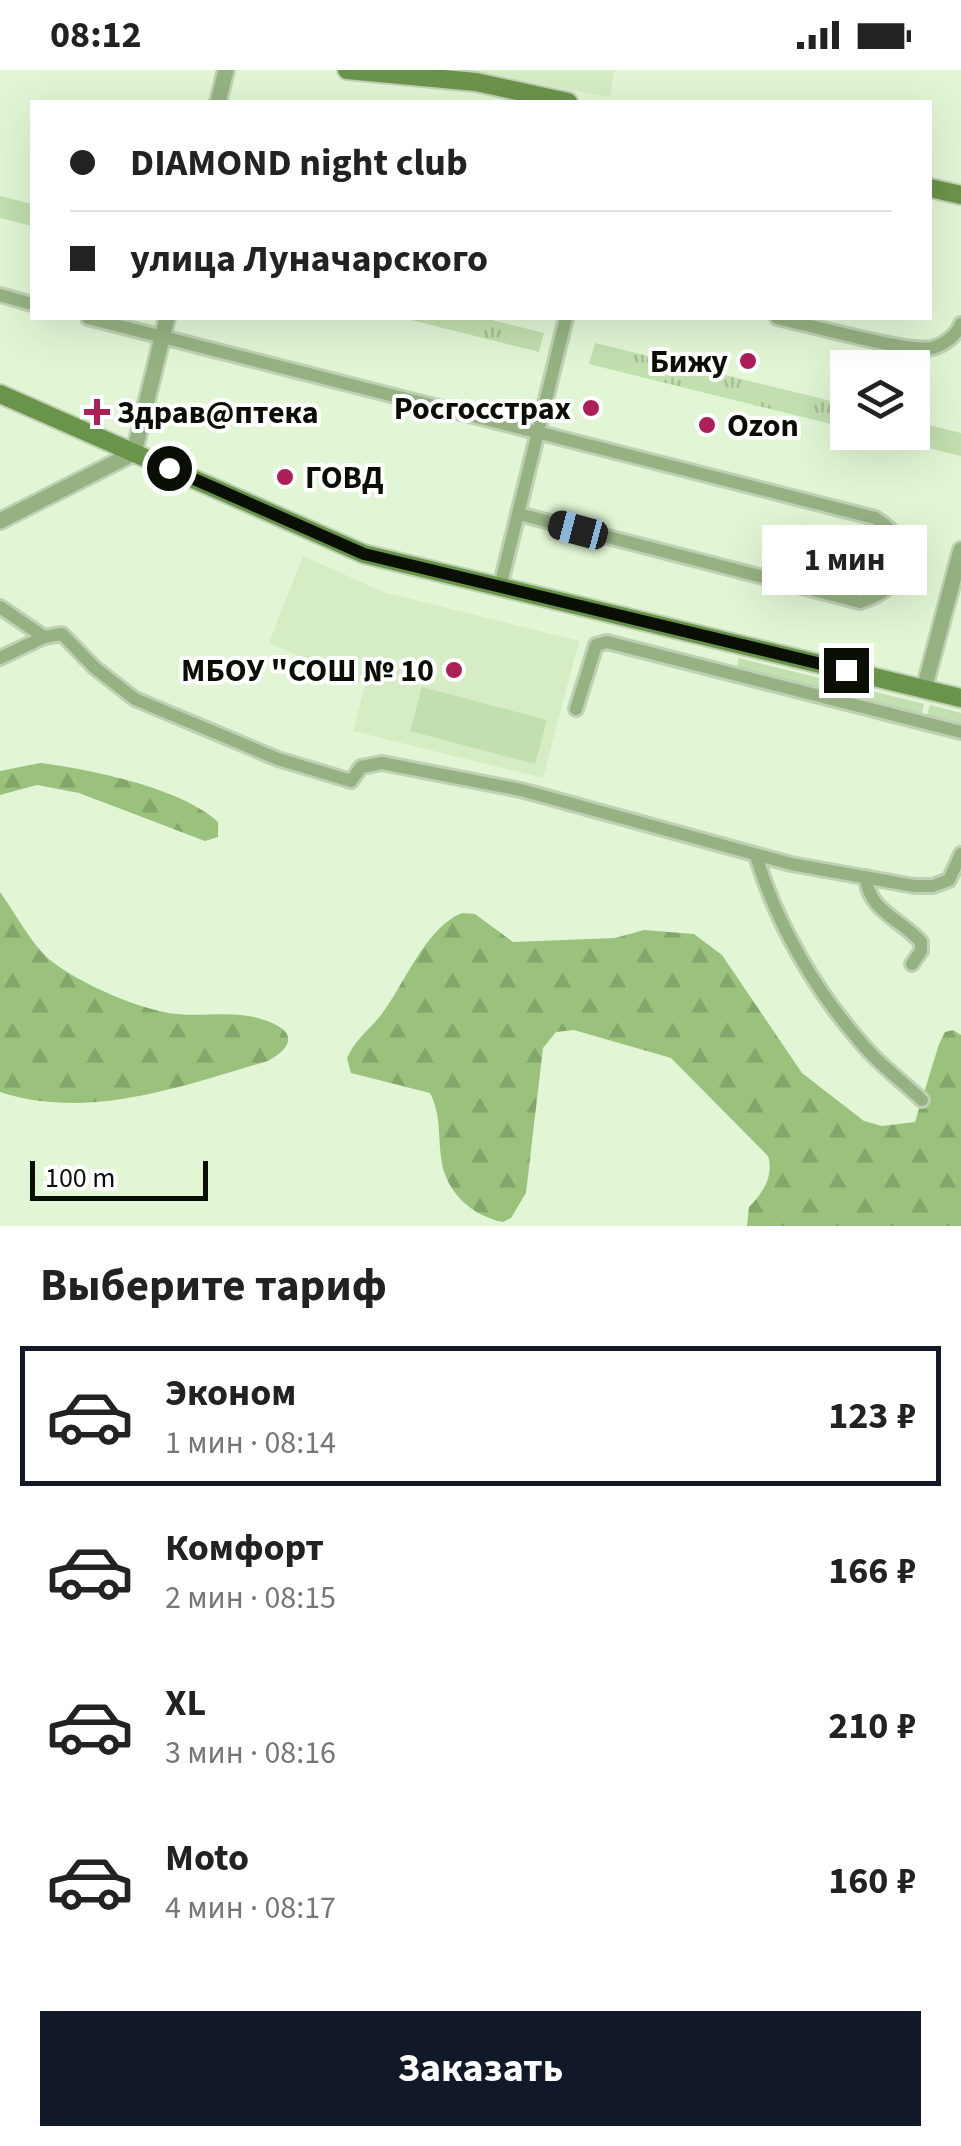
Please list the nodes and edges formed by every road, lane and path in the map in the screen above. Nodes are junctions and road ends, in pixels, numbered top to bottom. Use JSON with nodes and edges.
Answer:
{"nodes":[{"id":1,"x":226,"y":70,"type":"edge"},
{"id":2,"x":360,"y":70,"type":"edge"},
{"id":3,"x":218,"y":100,"type":"edge"},
{"id":4,"x":559,"y":100,"type":"edge"},
{"id":5,"x":932,"y":188,"type":"edge"},
{"id":6,"x":960,"y":192,"type":"edge"},
{"id":7,"x":0,"y":296,"type":"edge"},
{"id":8,"x":30,"y":304,"type":"edge"},
{"id":9,"x":96,"y":320,"type":"edge"},
{"id":10,"x":167,"y":320,"type":"edge"},
{"id":11,"x":566,"y":320,"type":"edge"},
{"id":12,"x":786,"y":320,"type":"edge"},
{"id":13,"x":961,"y":324,"type":"edge"},
{"id":14,"x":163,"y":336,"type":"junction"},
{"id":15,"x":0,"y":394,"type":"edge"},
{"id":16,"x":538,"y":432,"type":"junction"},
{"id":17,"x":134,"y":453,"type":"junction"},
{"id":18,"x":520,"y":514,"type":"junction"},
{"id":19,"x":0,"y":521,"type":"edge"},
{"id":20,"x":961,"y":550,"type":"edge"},
{"id":21,"x":500,"y":587,"type":"junction"},
{"id":22,"x":0,"y":608,"type":"edge"},
{"id":23,"x":44,"y":637,"type":"junction"},
{"id":24,"x":0,"y":658,"type":"edge"},
{"id":25,"x":924,"y":690,"type":"junction"},
{"id":26,"x":961,"y":698,"type":"edge"},
{"id":27,"x":576,"y":709,"type":"dead end"},
{"id":28,"x":961,"y":732,"type":"edge"},
{"id":29,"x":961,"y":854,"type":"edge"},
{"id":30,"x":756,"y":856,"type":"junction"},
{"id":31,"x":866,"y":878,"type":"junction"},
{"id":32,"x":912,"y":964,"type":"dead end"},
{"id":33,"x":922,"y":1100,"type":"dead end"}],
"edges":[{"from":1,"to":3,"type":"street"},
{"from":2,"to":4,"type":"main road"},
{"from":5,"to":6,"type":"main road"},
{"from":7,"to":8,"type":"street"},
{"from":9,"to":14,"type":"street"},
{"from":10,"to":14,"type":"street"},
{"from":11,"to":16,"type":"street"},
{"from":12,"to":13,"type":"street"},
{"from":14,"to":16,"type":"street"},
{"from":14,"to":17,"type":"street"},
{"from":15,"to":17,"type":"main road"},
{"from":16,"to":18,"type":"street"},
{"from":16,"to":18,"type":"street"},
{"from":17,"to":19,"type":"street"},
{"from":17,"to":21,"type":"main road"},
{"from":18,"to":21,"type":"street"},
{"from":20,"to":25,"type":"street"},
{"from":21,"to":25,"type":"main road"},
{"from":22,"to":23,"type":"street"},
{"from":23,"to":24,"type":"street"},
{"from":23,"to":30,"type":"street"},
{"from":25,"to":26,"type":"main road"},
{"from":27,"to":28,"type":"street"},
{"from":29,"to":31,"type":"street"},
{"from":30,"to":31,"type":"street"},
{"from":30,"to":33,"type":"street"},
{"from":31,"to":32,"type":"street"}]}
